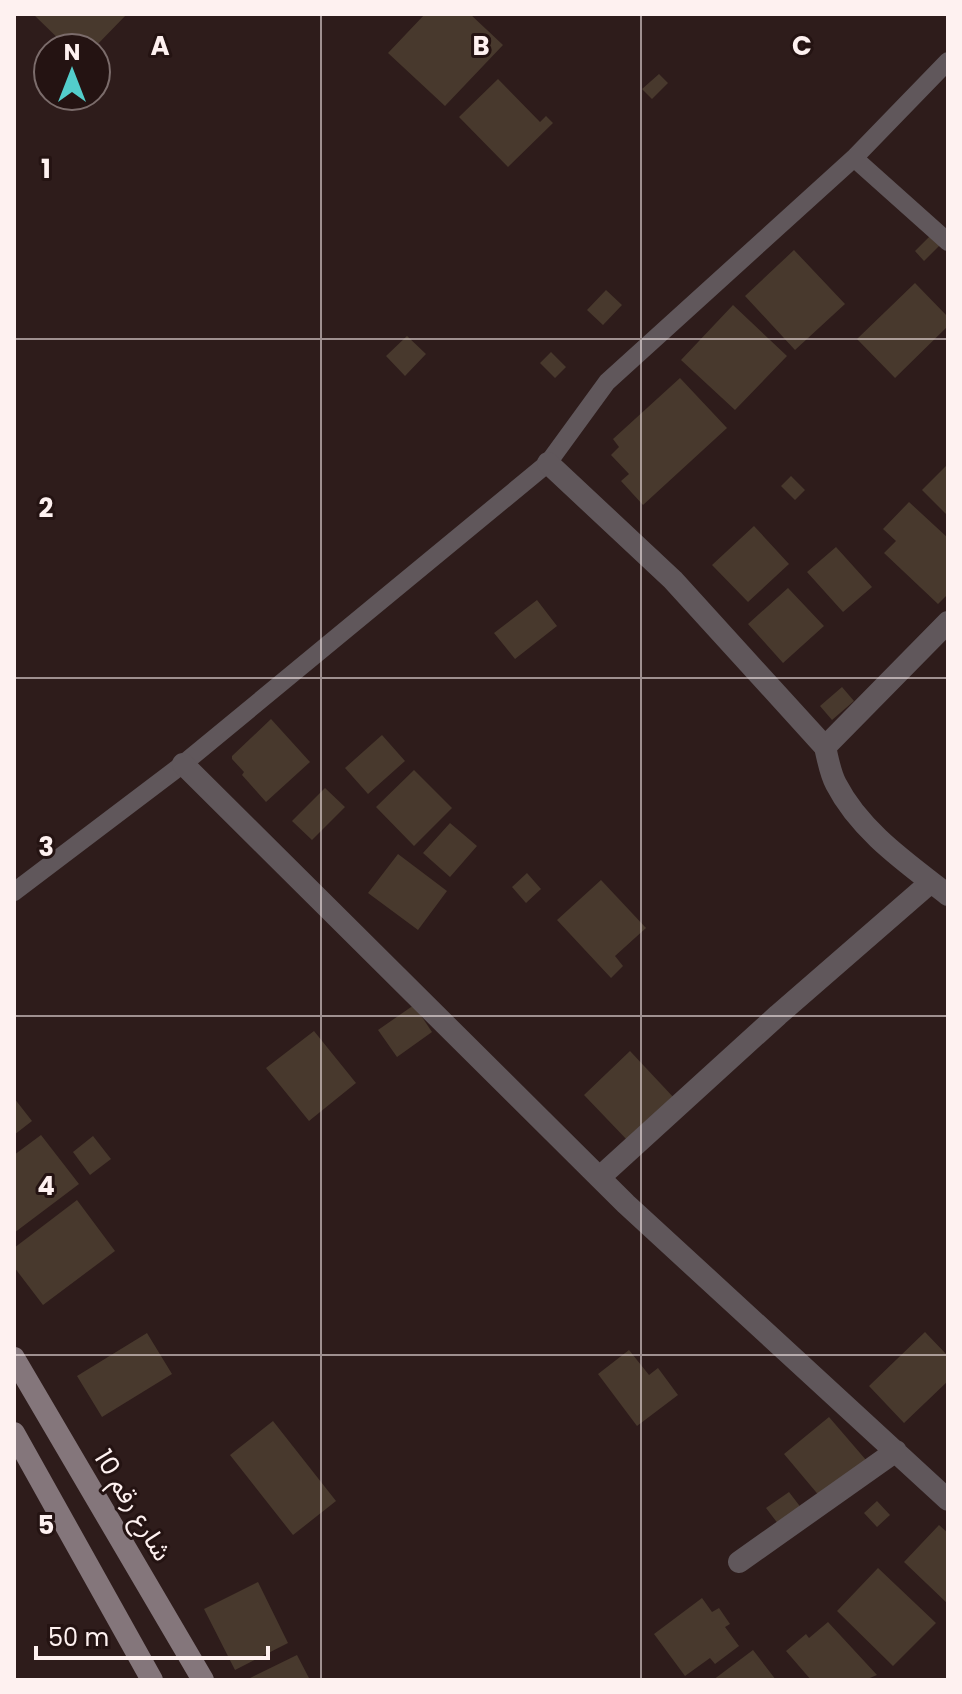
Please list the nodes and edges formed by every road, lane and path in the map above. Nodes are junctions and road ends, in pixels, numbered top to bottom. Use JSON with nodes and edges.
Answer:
{"nodes":[{"id":1,"x":948,"y":61,"type":"edge"},
{"id":2,"x":854,"y":158,"type":"junction"},
{"id":3,"x":948,"y":242,"type":"edge"},
{"id":4,"x":548,"y":463,"type":"junction"},
{"id":5,"x":948,"y":622,"type":"edge"},
{"id":6,"x":825,"y":747,"type":"junction"},
{"id":7,"x":183,"y":764,"type":"junction"},
{"id":8,"x":939,"y":888,"type":"edge"},
{"id":9,"x":14,"y":892,"type":"edge"},
{"id":10,"x":600,"y":1177,"type":"junction"},
{"id":11,"x":14,"y":1358,"type":"edge"},
{"id":12,"x":14,"y":1433,"type":"edge"},
{"id":13,"x":896,"y":1451,"type":"junction"},
{"id":14,"x":948,"y":1500,"type":"edge"},
{"id":15,"x":739,"y":1562,"type":"dead end"},
{"id":16,"x":152,"y":1680,"type":"edge"},
{"id":17,"x":203,"y":1680,"type":"edge"}],
"edges":[{"from":1,"to":2,"type":"lane"},
{"from":2,"to":3,"type":"lane"},
{"from":2,"to":4,"type":"lane"},
{"from":4,"to":6,"type":"street"},
{"from":4,"to":7,"type":"lane"},
{"from":5,"to":6,"type":"street"},
{"from":6,"to":8,"type":"street"},
{"from":7,"to":9,"type":"lane"},
{"from":7,"to":10,"type":"street"},
{"from":8,"to":10,"type":"street"},
{"from":10,"to":13,"type":"street"},
{"from":11,"to":17,"type":"main road","name":"شارع رقم 10"},
{"from":12,"to":16,"type":"main road"},
{"from":13,"to":14,"type":"street"},
{"from":13,"to":15,"type":"street"}]}
